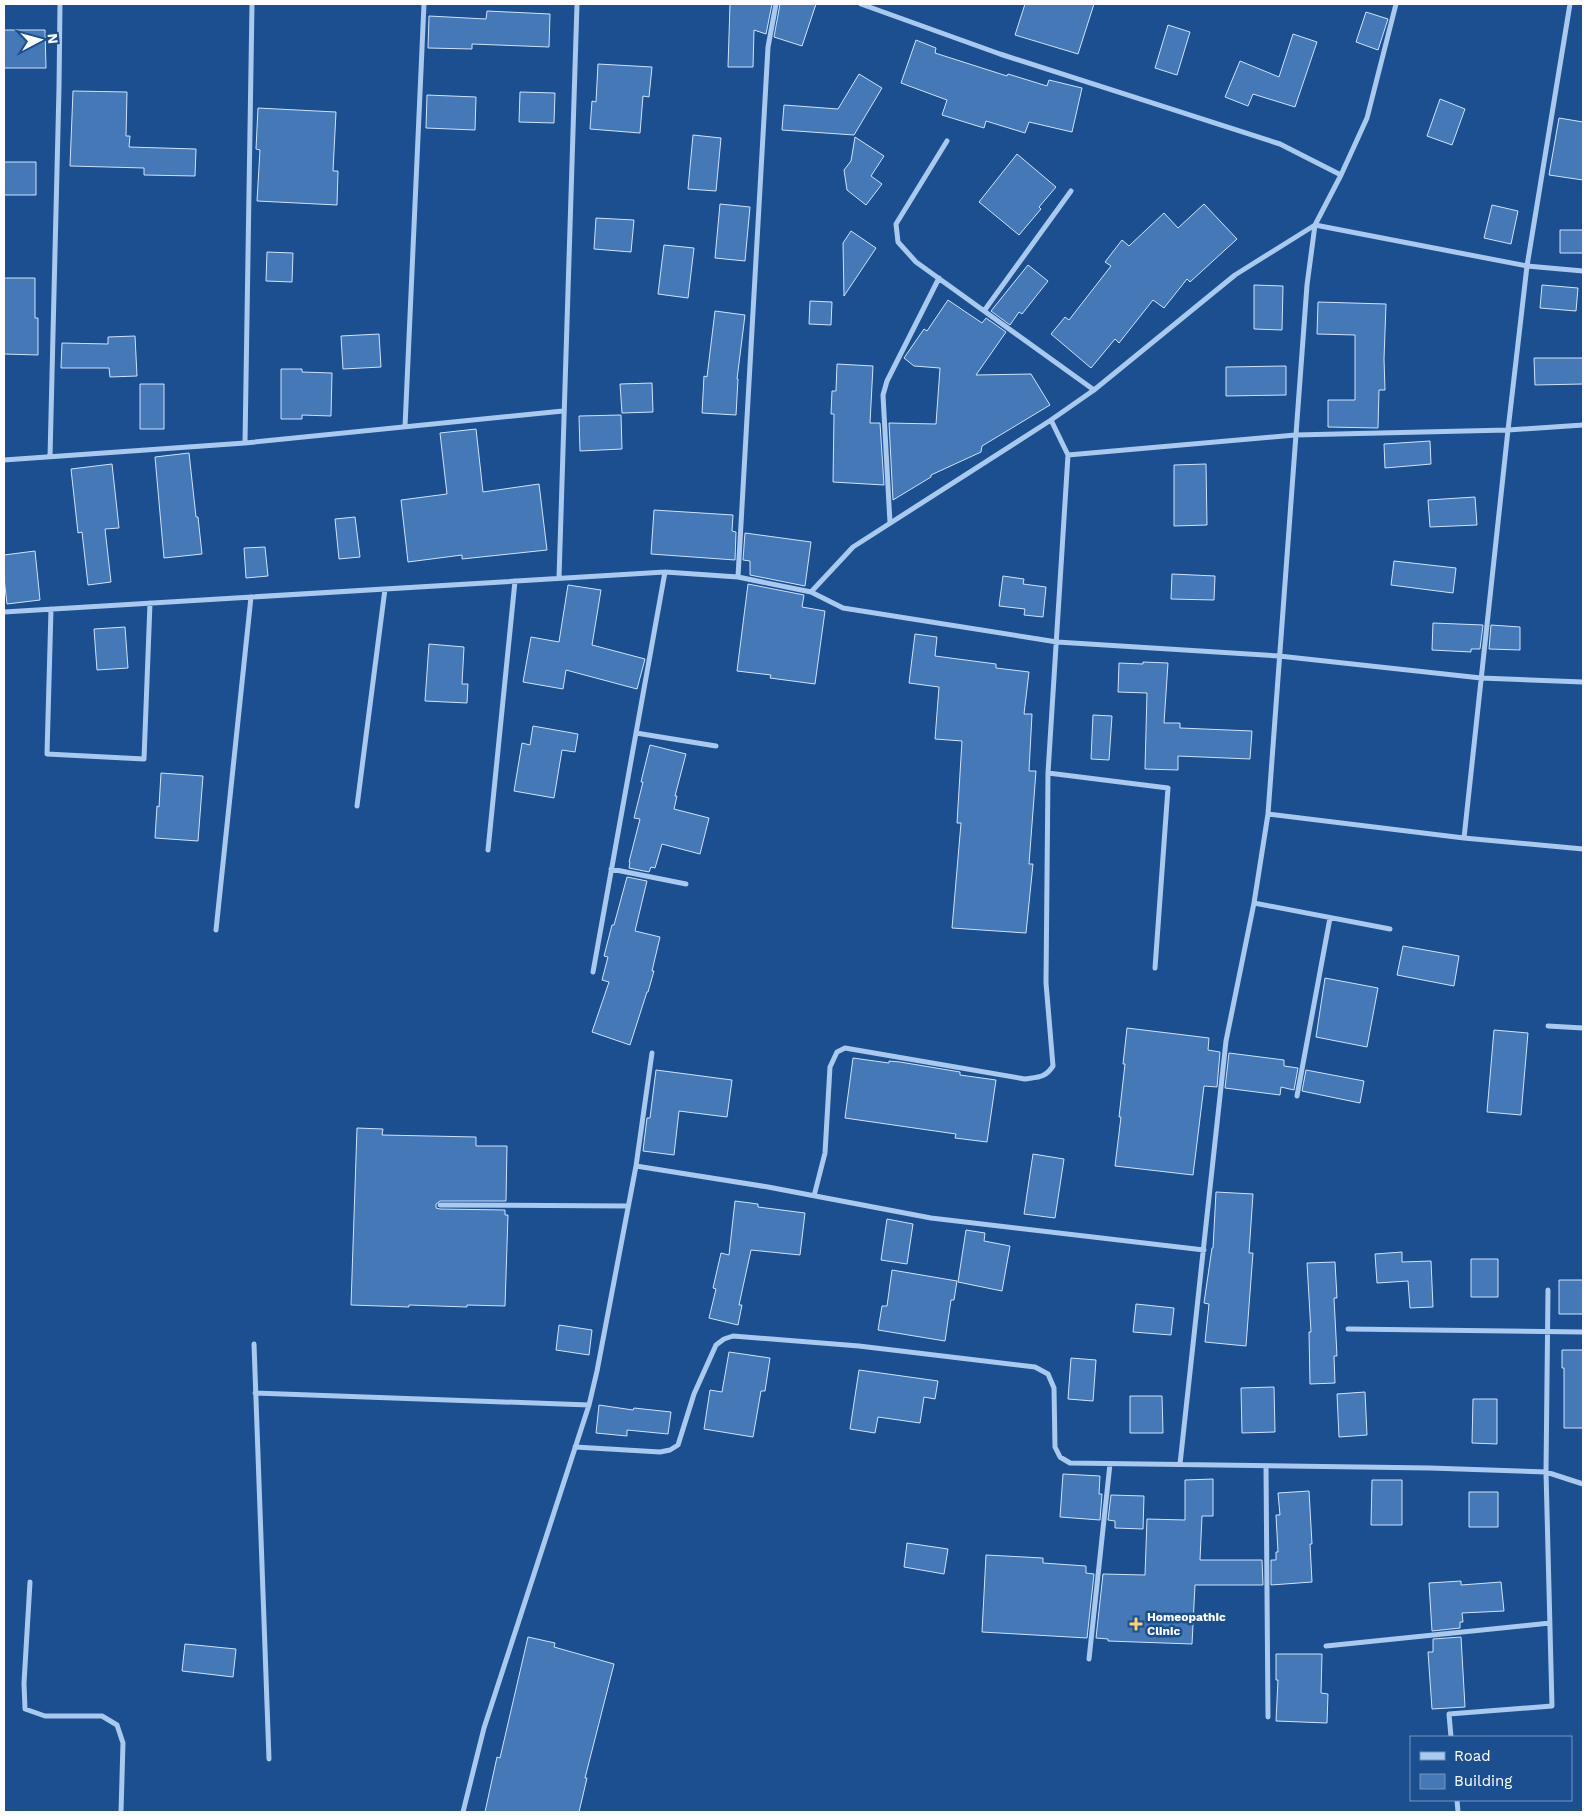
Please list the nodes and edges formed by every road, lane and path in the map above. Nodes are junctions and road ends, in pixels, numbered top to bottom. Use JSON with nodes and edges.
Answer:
{"nodes":[{"id":1,"x":60,"y":4,"type":"edge"},
{"id":2,"x":252,"y":4,"type":"edge"},
{"id":3,"x":424,"y":4,"type":"edge"},
{"id":4,"x":577,"y":4,"type":"edge"},
{"id":5,"x":776,"y":4,"type":"edge"},
{"id":6,"x":861,"y":4,"type":"edge"},
{"id":7,"x":1396,"y":4,"type":"edge"},
{"id":8,"x":1570,"y":4,"type":"edge"},
{"id":9,"x":947,"y":141,"type":"dead end"},
{"id":10,"x":1341,"y":175,"type":"junction"},
{"id":11,"x":1071,"y":191,"type":"dead end"},
{"id":12,"x":1315,"y":225,"type":"junction"},
{"id":13,"x":1527,"y":266,"type":"junction"},
{"id":14,"x":1583,"y":271,"type":"edge"},
{"id":15,"x":939,"y":278,"type":"junction"},
{"id":16,"x":984,"y":311,"type":"junction"},
{"id":17,"x":1094,"y":390,"type":"junction"},
{"id":18,"x":563,"y":411,"type":"junction"},
{"id":19,"x":1051,"y":420,"type":"junction"},
{"id":20,"x":1583,"y":425,"type":"edge"},
{"id":21,"x":405,"y":427,"type":"junction"},
{"id":22,"x":1508,"y":430,"type":"junction"},
{"id":23,"x":1295,"y":435,"type":"junction"},
{"id":24,"x":245,"y":443,"type":"junction"},
{"id":25,"x":1068,"y":455,"type":"junction"},
{"id":26,"x":50,"y":457,"type":"junction"},
{"id":27,"x":4,"y":460,"type":"edge"},
{"id":28,"x":890,"y":523,"type":"junction"},
{"id":29,"x":665,"y":572,"type":"junction"},
{"id":30,"x":738,"y":576,"type":"junction"},
{"id":31,"x":559,"y":578,"type":"junction"},
{"id":32,"x":515,"y":581,"type":"junction"},
{"id":33,"x":385,"y":589,"type":"junction"},
{"id":34,"x":811,"y":592,"type":"junction"},
{"id":35,"x":251,"y":597,"type":"junction"},
{"id":36,"x":150,"y":603,"type":"junction"},
{"id":37,"x":51,"y":609,"type":"junction"},
{"id":38,"x":4,"y":612,"type":"edge"},
{"id":39,"x":1057,"y":642,"type":"junction"},
{"id":40,"x":1279,"y":656,"type":"junction"},
{"id":41,"x":1481,"y":678,"type":"junction"},
{"id":42,"x":1583,"y":682,"type":"edge"},
{"id":43,"x":636,"y":733,"type":"junction"},
{"id":44,"x":716,"y":746,"type":"dead end"},
{"id":45,"x":1048,"y":773,"type":"junction"},
{"id":46,"x":357,"y":806,"type":"dead end"},
{"id":47,"x":1268,"y":814,"type":"junction"},
{"id":48,"x":1464,"y":838,"type":"junction"},
{"id":49,"x":1583,"y":849,"type":"edge"},
{"id":50,"x":488,"y":850,"type":"dead end"},
{"id":51,"x":611,"y":869,"type":"junction"},
{"id":52,"x":686,"y":884,"type":"dead end"},
{"id":53,"x":1254,"y":904,"type":"junction"},
{"id":54,"x":1330,"y":918,"type":"junction"},
{"id":55,"x":1390,"y":929,"type":"dead end"},
{"id":56,"x":216,"y":930,"type":"dead end"},
{"id":57,"x":1155,"y":968,"type":"dead end"},
{"id":58,"x":593,"y":972,"type":"dead end"},
{"id":59,"x":1548,"y":1026,"type":"dead end"},
{"id":60,"x":1583,"y":1028,"type":"edge"},
{"id":61,"x":652,"y":1053,"type":"dead end"},
{"id":62,"x":1297,"y":1096,"type":"dead end"},
{"id":63,"x":636,"y":1166,"type":"junction"},
{"id":64,"x":814,"y":1196,"type":"junction"},
{"id":65,"x":440,"y":1205,"type":"dead end"},
{"id":66,"x":628,"y":1206,"type":"junction"},
{"id":67,"x":1204,"y":1250,"type":"junction"},
{"id":68,"x":1548,"y":1290,"type":"dead end"},
{"id":69,"x":1348,"y":1329,"type":"dead end"},
{"id":70,"x":1547,"y":1331,"type":"junction"},
{"id":71,"x":1583,"y":1332,"type":"edge"},
{"id":72,"x":254,"y":1344,"type":"dead end"},
{"id":73,"x":255,"y":1393,"type":"junction"},
{"id":74,"x":589,"y":1405,"type":"junction"},
{"id":75,"x":575,"y":1447,"type":"junction"},
{"id":76,"x":1110,"y":1464,"type":"junction"},
{"id":77,"x":1180,"y":1464,"type":"junction"},
{"id":78,"x":1266,"y":1466,"type":"junction"},
{"id":79,"x":1546,"y":1472,"type":"junction"},
{"id":80,"x":1583,"y":1484,"type":"edge"},
{"id":81,"x":30,"y":1582,"type":"dead end"},
{"id":82,"x":1550,"y":1623,"type":"junction"},
{"id":83,"x":1326,"y":1646,"type":"dead end"},
{"id":84,"x":1089,"y":1658,"type":"dead end"},
{"id":85,"x":1268,"y":1717,"type":"dead end"},
{"id":86,"x":1451,"y":1736,"type":"edge"},
{"id":87,"x":269,"y":1758,"type":"dead end"},
{"id":88,"x":121,"y":1812,"type":"edge"},
{"id":89,"x":463,"y":1812,"type":"edge"}],
"edges":[{"from":1,"to":26,"type":"street"},
{"from":2,"to":24,"type":"street"},
{"from":3,"to":21,"type":"street"},
{"from":4,"to":18,"type":"street"},
{"from":5,"to":30,"type":"street"},
{"from":6,"to":10,"type":"street"},
{"from":7,"to":10,"type":"street"},
{"from":8,"to":13,"type":"street"},
{"from":9,"to":15,"type":"street"},
{"from":10,"to":12,"type":"street"},
{"from":11,"to":16,"type":"street"},
{"from":12,"to":13,"type":"street"},
{"from":12,"to":17,"type":"street"},
{"from":12,"to":23,"type":"street"},
{"from":13,"to":14,"type":"street"},
{"from":13,"to":22,"type":"street"},
{"from":15,"to":16,"type":"street"},
{"from":15,"to":28,"type":"street"},
{"from":16,"to":17,"type":"street"},
{"from":17,"to":19,"type":"street"},
{"from":18,"to":21,"type":"street"},
{"from":18,"to":31,"type":"street"},
{"from":19,"to":25,"type":"street"},
{"from":19,"to":28,"type":"street"},
{"from":20,"to":22,"type":"street"},
{"from":21,"to":24,"type":"street"},
{"from":22,"to":23,"type":"street"},
{"from":22,"to":41,"type":"street"},
{"from":23,"to":25,"type":"street"},
{"from":23,"to":40,"type":"street"},
{"from":24,"to":26,"type":"street"},
{"from":25,"to":39,"type":"street"},
{"from":26,"to":27,"type":"street"},
{"from":28,"to":34,"type":"street"},
{"from":29,"to":30,"type":"street"},
{"from":29,"to":31,"type":"street"},
{"from":29,"to":43,"type":"street"},
{"from":30,"to":34,"type":"street"},
{"from":31,"to":32,"type":"street"},
{"from":32,"to":33,"type":"street"},
{"from":32,"to":50,"type":"street"},
{"from":33,"to":35,"type":"street"},
{"from":33,"to":46,"type":"street"},
{"from":34,"to":39,"type":"street"},
{"from":35,"to":36,"type":"street"},
{"from":35,"to":56,"type":"street"},
{"from":36,"to":37,"type":"street"},
{"from":36,"to":37,"type":"street"},
{"from":37,"to":38,"type":"street"},
{"from":39,"to":40,"type":"street"},
{"from":39,"to":45,"type":"street"},
{"from":40,"to":41,"type":"street"},
{"from":40,"to":47,"type":"street"},
{"from":41,"to":42,"type":"street"},
{"from":41,"to":48,"type":"street"},
{"from":43,"to":44,"type":"street"},
{"from":43,"to":51,"type":"street"},
{"from":45,"to":57,"type":"street"},
{"from":45,"to":64,"type":"street"},
{"from":47,"to":48,"type":"street"},
{"from":47,"to":53,"type":"street"},
{"from":48,"to":49,"type":"street"},
{"from":51,"to":52,"type":"street"},
{"from":51,"to":58,"type":"street"},
{"from":53,"to":54,"type":"street"},
{"from":53,"to":67,"type":"street"},
{"from":54,"to":55,"type":"street"},
{"from":54,"to":62,"type":"street"},
{"from":59,"to":60,"type":"street"},
{"from":61,"to":63,"type":"street"},
{"from":63,"to":64,"type":"street"},
{"from":63,"to":66,"type":"street"},
{"from":64,"to":67,"type":"street"},
{"from":65,"to":66,"type":"street"},
{"from":66,"to":74,"type":"street"},
{"from":67,"to":77,"type":"street"},
{"from":68,"to":70,"type":"street"},
{"from":69,"to":70,"type":"street"},
{"from":70,"to":71,"type":"street"},
{"from":70,"to":79,"type":"street"},
{"from":72,"to":73,"type":"street"},
{"from":73,"to":74,"type":"street"},
{"from":73,"to":87,"type":"street"},
{"from":74,"to":75,"type":"street"},
{"from":75,"to":76,"type":"street"},
{"from":75,"to":89,"type":"street"},
{"from":76,"to":77,"type":"street"},
{"from":76,"to":84,"type":"street"},
{"from":77,"to":78,"type":"street"},
{"from":78,"to":79,"type":"street"},
{"from":78,"to":85,"type":"street"},
{"from":79,"to":80,"type":"street"},
{"from":79,"to":82,"type":"street"},
{"from":81,"to":88,"type":"street"},
{"from":82,"to":83,"type":"street"},
{"from":82,"to":86,"type":"street"}]}
